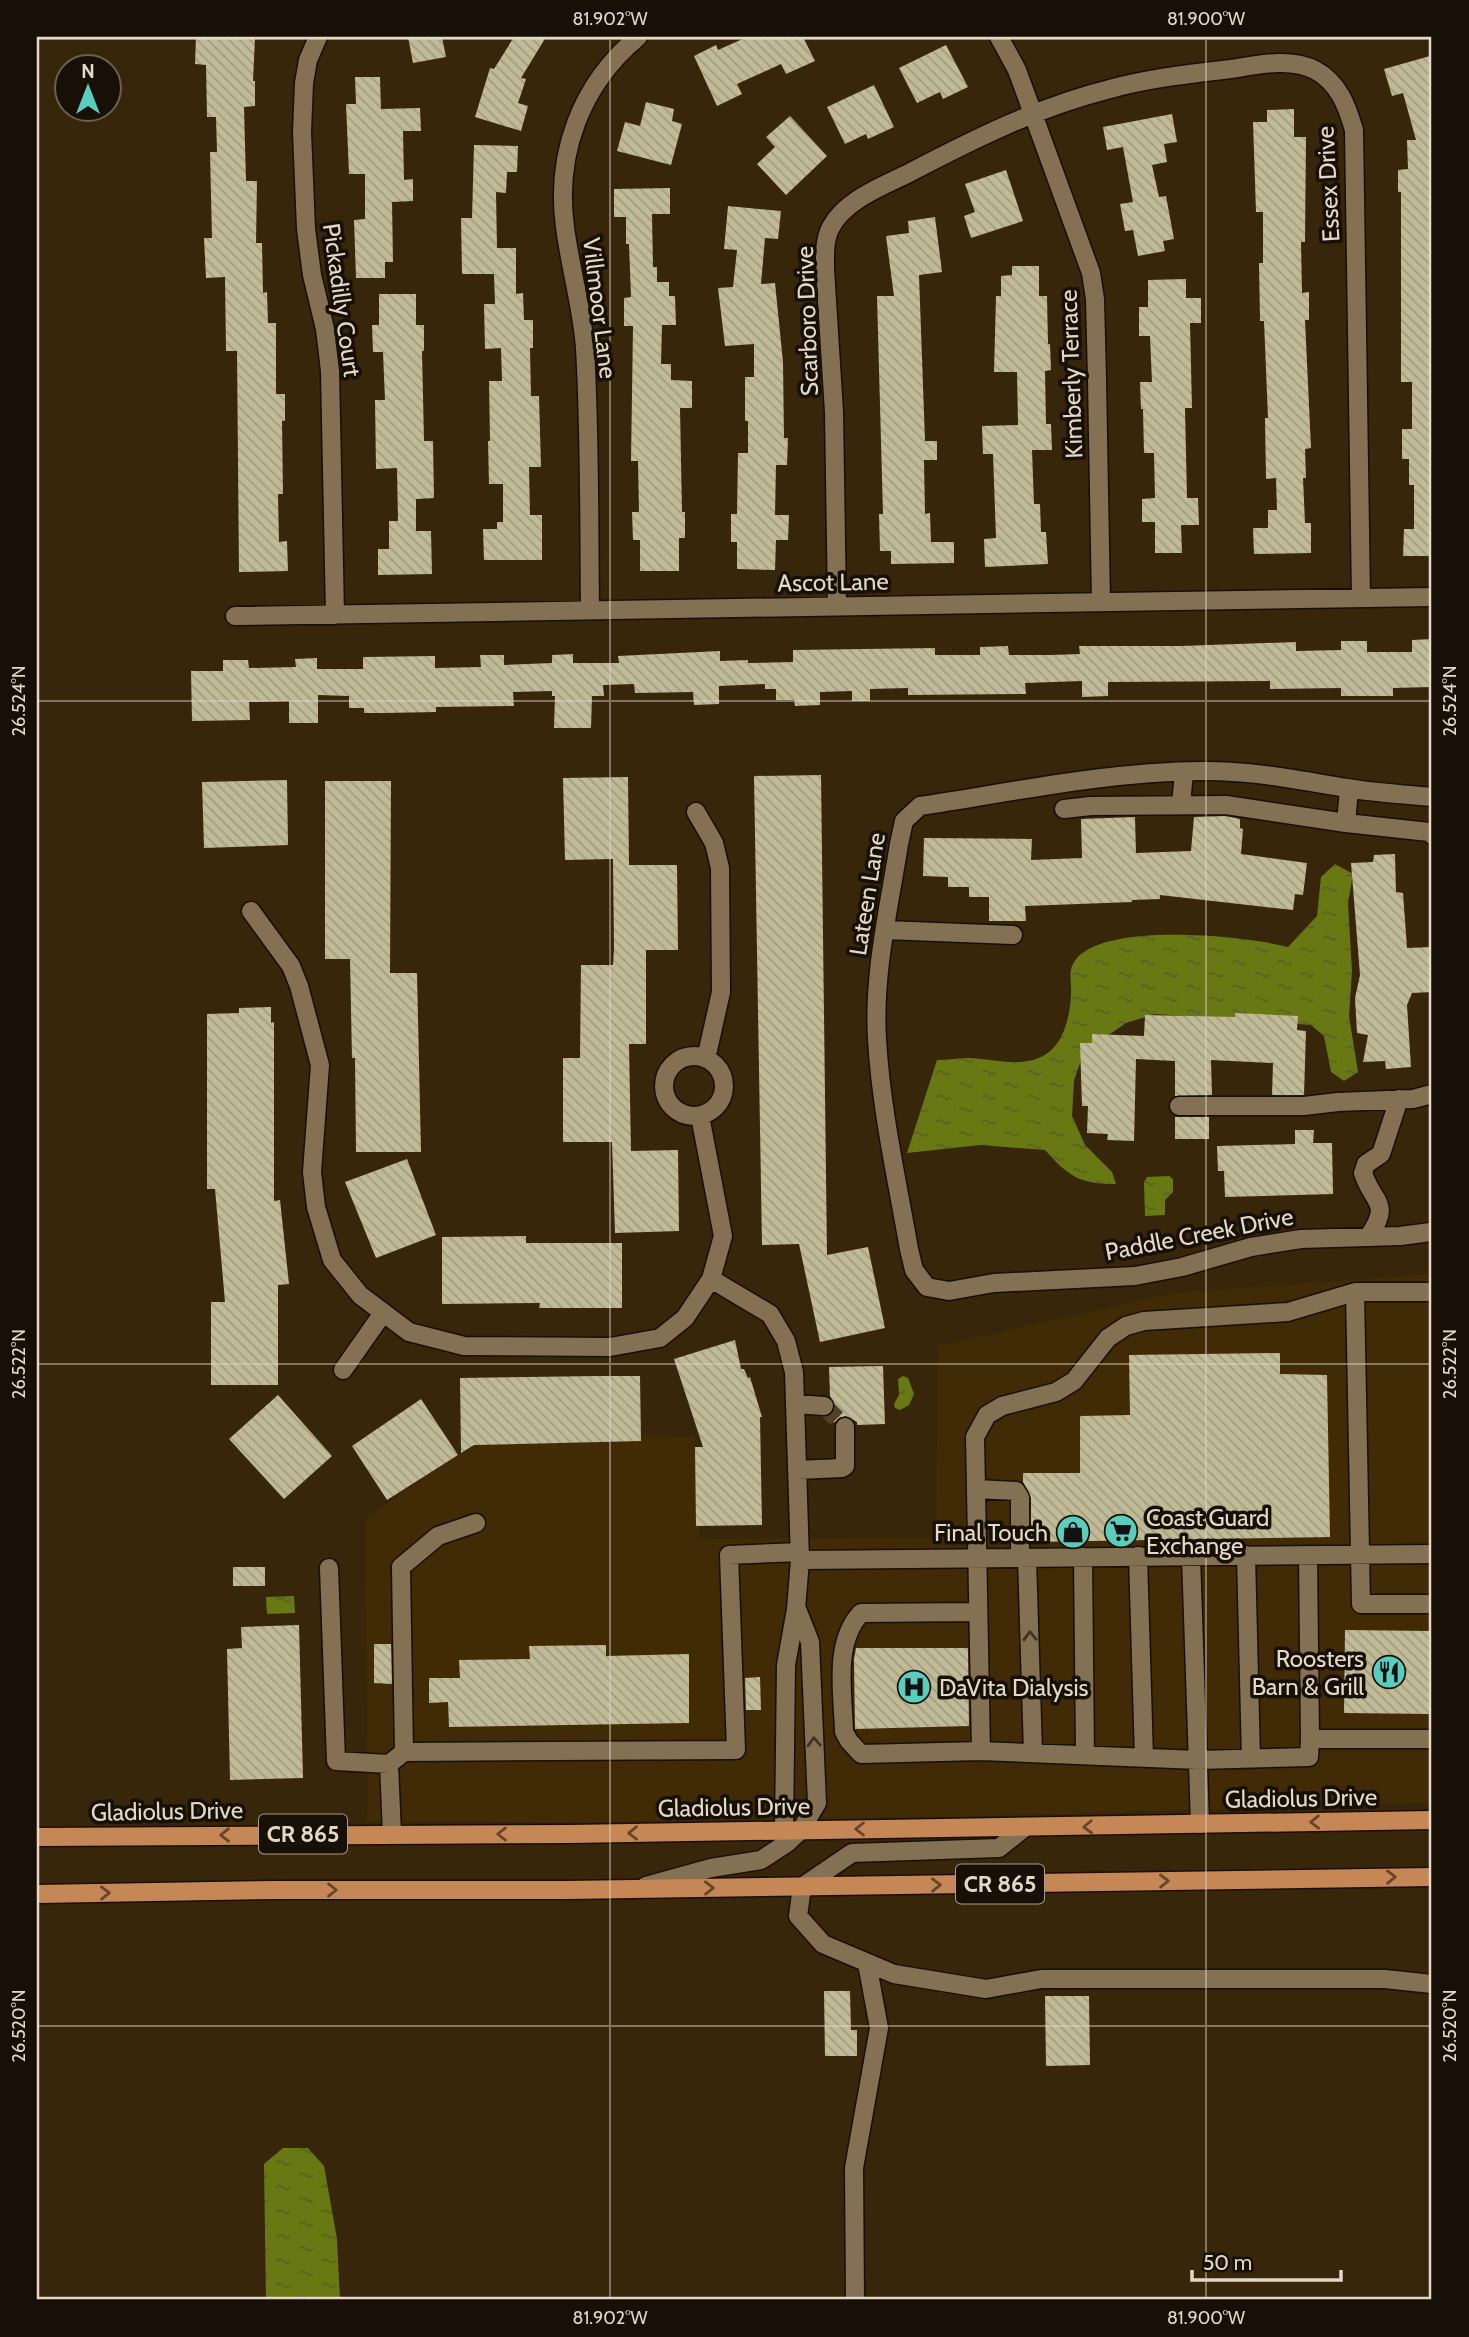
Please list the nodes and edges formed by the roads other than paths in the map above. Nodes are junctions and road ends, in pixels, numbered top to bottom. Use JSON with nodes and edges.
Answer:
{"nodes":[{"id":1,"x":318,"y":37,"type":"edge"},
{"id":2,"x":638,"y":37,"type":"edge"},
{"id":3,"x":999,"y":37,"type":"edge"},
{"id":4,"x":1033,"y":113,"type":"junction"},
{"id":5,"x":1432,"y":597,"type":"edge"},
{"id":6,"x":1361,"y":598,"type":"junction"},
{"id":7,"x":1101,"y":602,"type":"junction"},
{"id":8,"x":837,"y":606,"type":"junction"},
{"id":9,"x":590,"y":610,"type":"junction"},
{"id":10,"x":335,"y":615,"type":"junction"},
{"id":11,"x":235,"y":616,"type":"dead end"},
{"id":12,"x":1184,"y":772,"type":"junction"},
{"id":13,"x":1349,"y":789,"type":"junction"},
{"id":14,"x":1432,"y":797,"type":"edge"},
{"id":15,"x":1181,"y":805,"type":"junction"},
{"id":16,"x":1064,"y":809,"type":"dead end"},
{"id":17,"x":696,"y":812,"type":"dead end"},
{"id":18,"x":1346,"y":823,"type":"junction"},
{"id":19,"x":1432,"y":835,"type":"edge"},
{"id":20,"x":251,"y":911,"type":"dead end"},
{"id":21,"x":885,"y":930,"type":"junction"},
{"id":22,"x":1013,"y":934,"type":"dead end"},
{"id":23,"x":706,"y":1059,"type":"junction"},
{"id":24,"x":1432,"y":1094,"type":"edge"},
{"id":25,"x":1399,"y":1099,"type":"junction"},
{"id":26,"x":1179,"y":1107,"type":"dead end"},
{"id":27,"x":700,"y":1116,"type":"junction"},
{"id":28,"x":1432,"y":1232,"type":"edge"},
{"id":29,"x":1369,"y":1236,"type":"junction"},
{"id":30,"x":711,"y":1279,"type":"junction"},
{"id":31,"x":976,"y":1285,"type":"joint"},
{"id":32,"x":1355,"y":1292,"type":"junction"},
{"id":33,"x":1432,"y":1292,"type":"edge"},
{"id":34,"x":383,"y":1312,"type":"junction"},
{"id":35,"x":343,"y":1370,"type":"dead end"},
{"id":36,"x":795,"y":1404,"type":"junction"},
{"id":37,"x":824,"y":1406,"type":"tunnel mouth"},
{"id":38,"x":845,"y":1427,"type":"dead end"},
{"id":39,"x":797,"y":1470,"type":"junction"},
{"id":40,"x":976,"y":1489,"type":"junction"},
{"id":41,"x":476,"y":1523,"type":"dead end"},
{"id":42,"x":1359,"y":1554,"type":"junction"},
{"id":43,"x":1432,"y":1554,"type":"edge"},
{"id":44,"x":1246,"y":1555,"type":"junction"},
{"id":45,"x":1308,"y":1555,"type":"junction"},
{"id":46,"x":800,"y":1556,"type":"junction"},
{"id":47,"x":1138,"y":1556,"type":"junction"},
{"id":48,"x":1191,"y":1556,"type":"junction"},
{"id":49,"x":1083,"y":1557,"type":"junction"},
{"id":50,"x":977,"y":1558,"type":"junction"},
{"id":51,"x":1024,"y":1558,"type":"junction"},
{"id":52,"x":329,"y":1568,"type":"dead end"},
{"id":53,"x":1432,"y":1604,"type":"edge"},
{"id":54,"x":796,"y":1609,"type":"junction"},
{"id":55,"x":977,"y":1612,"type":"junction"},
{"id":56,"x":1310,"y":1739,"type":"junction"},
{"id":57,"x":1432,"y":1739,"type":"edge"},
{"id":58,"x":981,"y":1751,"type":"junction"},
{"id":59,"x":404,"y":1753,"type":"junction"},
{"id":60,"x":1033,"y":1753,"type":"junction"},
{"id":61,"x":1086,"y":1755,"type":"junction"},
{"id":62,"x":1144,"y":1758,"type":"junction"},
{"id":63,"x":1251,"y":1759,"type":"junction"},
{"id":64,"x":1198,"y":1760,"type":"junction"},
{"id":65,"x":389,"y":1764,"type":"junction"},
{"id":66,"x":1432,"y":1820,"type":"edge"},
{"id":67,"x":1200,"y":1824,"type":"junction"},
{"id":68,"x":1024,"y":1828,"type":"junction"},
{"id":69,"x":792,"y":1830,"type":"junction"},
{"id":70,"x":392,"y":1834,"type":"junction"},
{"id":71,"x":37,"y":1837,"type":"edge"},
{"id":72,"x":1432,"y":1877,"type":"edge"},
{"id":73,"x":802,"y":1887,"type":"junction"},
{"id":74,"x":636,"y":1889,"type":"junction"},
{"id":75,"x":37,"y":1894,"type":"edge"},
{"id":76,"x":867,"y":1963,"type":"junction"},
{"id":77,"x":1432,"y":1984,"type":"edge"},
{"id":78,"x":855,"y":2300,"type":"edge"}],
"edges":[{"from":1,"to":10,"type":"street","name":"Pickadilly Court"},
{"from":2,"to":9,"type":"street","name":"Villmoor Lane"},
{"from":3,"to":4,"type":"street","name":"Kimberly Terrace"},
{"from":4,"to":6,"type":"street","name":"Essex Drive"},
{"from":4,"to":7,"type":"street","name":"Kimberly Terrace"},
{"from":4,"to":8,"type":"street","name":"Scarboro Drive"},
{"from":5,"to":6,"type":"street","name":"Ascot Lane"},
{"from":6,"to":7,"type":"street","name":"Ascot Lane"},
{"from":7,"to":8,"type":"street","name":"Ascot Lane"},
{"from":8,"to":9,"type":"street","name":"Ascot Lane"},
{"from":9,"to":10,"type":"street","name":"Ascot Lane"},
{"from":10,"to":11,"type":"street","name":"Ascot Lane"},
{"from":12,"to":13,"type":"street","name":"Lateen Lane"},
{"from":12,"to":15,"type":"street"},
{"from":12,"to":21,"type":"street","name":"Lateen Lane"},
{"from":13,"to":14,"type":"street","name":"Lateen Lane"},
{"from":13,"to":18,"type":"street"},
{"from":15,"to":16,"type":"street"},
{"from":15,"to":18,"type":"street"},
{"from":17,"to":23,"type":"street"},
{"from":18,"to":19,"type":"street"},
{"from":20,"to":34,"type":"street"},
{"from":21,"to":22,"type":"street"},
{"from":21,"to":31,"type":"street","name":"Lateen Lane"},
{"from":23,"to":27,"type":"street"},
{"from":23,"to":27,"type":"street"},
{"from":24,"to":25,"type":"street"},
{"from":25,"to":26,"type":"street"},
{"from":25,"to":29,"type":"street"},
{"from":27,"to":30,"type":"street"},
{"from":28,"to":29,"type":"street","name":"Paddle Creek Drive"},
{"from":29,"to":31,"type":"street","name":"Paddle Creek Drive"},
{"from":30,"to":34,"type":"street"},
{"from":30,"to":36,"type":"street"},
{"from":32,"to":33,"type":"street"},
{"from":32,"to":40,"type":"street"},
{"from":32,"to":42,"type":"street"},
{"from":34,"to":35,"type":"street"},
{"from":36,"to":37,"type":"street"},
{"from":36,"to":39,"type":"street"},
{"from":38,"to":39,"type":"street"},
{"from":39,"to":46,"type":"street"},
{"from":40,"to":50,"type":"street"},
{"from":40,"to":51,"type":"street"},
{"from":41,"to":59,"type":"street"},
{"from":42,"to":43,"type":"street"},
{"from":42,"to":45,"type":"street"},
{"from":42,"to":53,"type":"street"},
{"from":44,"to":45,"type":"street"},
{"from":44,"to":48,"type":"street"},
{"from":44,"to":63,"type":"street"},
{"from":45,"to":56,"type":"street"},
{"from":46,"to":50,"type":"street"},
{"from":46,"to":54,"type":"street"},
{"from":46,"to":59,"type":"street"},
{"from":47,"to":48,"type":"street"},
{"from":47,"to":49,"type":"street"},
{"from":47,"to":62,"type":"street"},
{"from":48,"to":64,"type":"street"},
{"from":49,"to":51,"type":"street"},
{"from":49,"to":61,"type":"street"},
{"from":50,"to":51,"type":"street"},
{"from":50,"to":55,"type":"street"},
{"from":60,"to":51,"type":"street","one_way":true},
{"from":52,"to":65,"type":"street"},
{"from":54,"to":69,"type":"street"},
{"from":69,"to":54,"type":"street","one_way":true},
{"from":55,"to":58,"type":"street"},
{"from":55,"to":58,"type":"street"},
{"from":56,"to":57,"type":"street"},
{"from":56,"to":63,"type":"street"},
{"from":58,"to":60,"type":"street"},
{"from":59,"to":65,"type":"street"},
{"from":60,"to":61,"type":"street"},
{"from":61,"to":62,"type":"street"},
{"from":62,"to":64,"type":"street"},
{"from":63,"to":64,"type":"street"},
{"from":64,"to":67,"type":"street"},
{"from":65,"to":70,"type":"street"},
{"from":66,"to":67,"type":"main road","name":"Gladiolus Drive","number":"CR 865","one_way":true},
{"from":67,"to":68,"type":"main road","name":"Gladiolus Drive","number":"CR 865","one_way":true},
{"from":68,"to":69,"type":"main road","name":"Gladiolus Drive","number":"CR 865","one_way":true},
{"from":68,"to":73,"type":"street"},
{"from":69,"to":70,"type":"main road","name":"Gladiolus Drive","number":"CR 865","one_way":true},
{"from":69,"to":74,"type":"street"},
{"from":70,"to":71,"type":"main road","name":"Gladiolus Drive","number":"CR 865","one_way":true},
{"from":73,"to":72,"type":"main road","number":"CR 865","one_way":true},
{"from":74,"to":73,"type":"main road","number":"CR 865","one_way":true},
{"from":73,"to":76,"type":"street"},
{"from":75,"to":74,"type":"main road","number":"CR 865","one_way":true},
{"from":76,"to":77,"type":"street"},
{"from":76,"to":78,"type":"street"}]}
